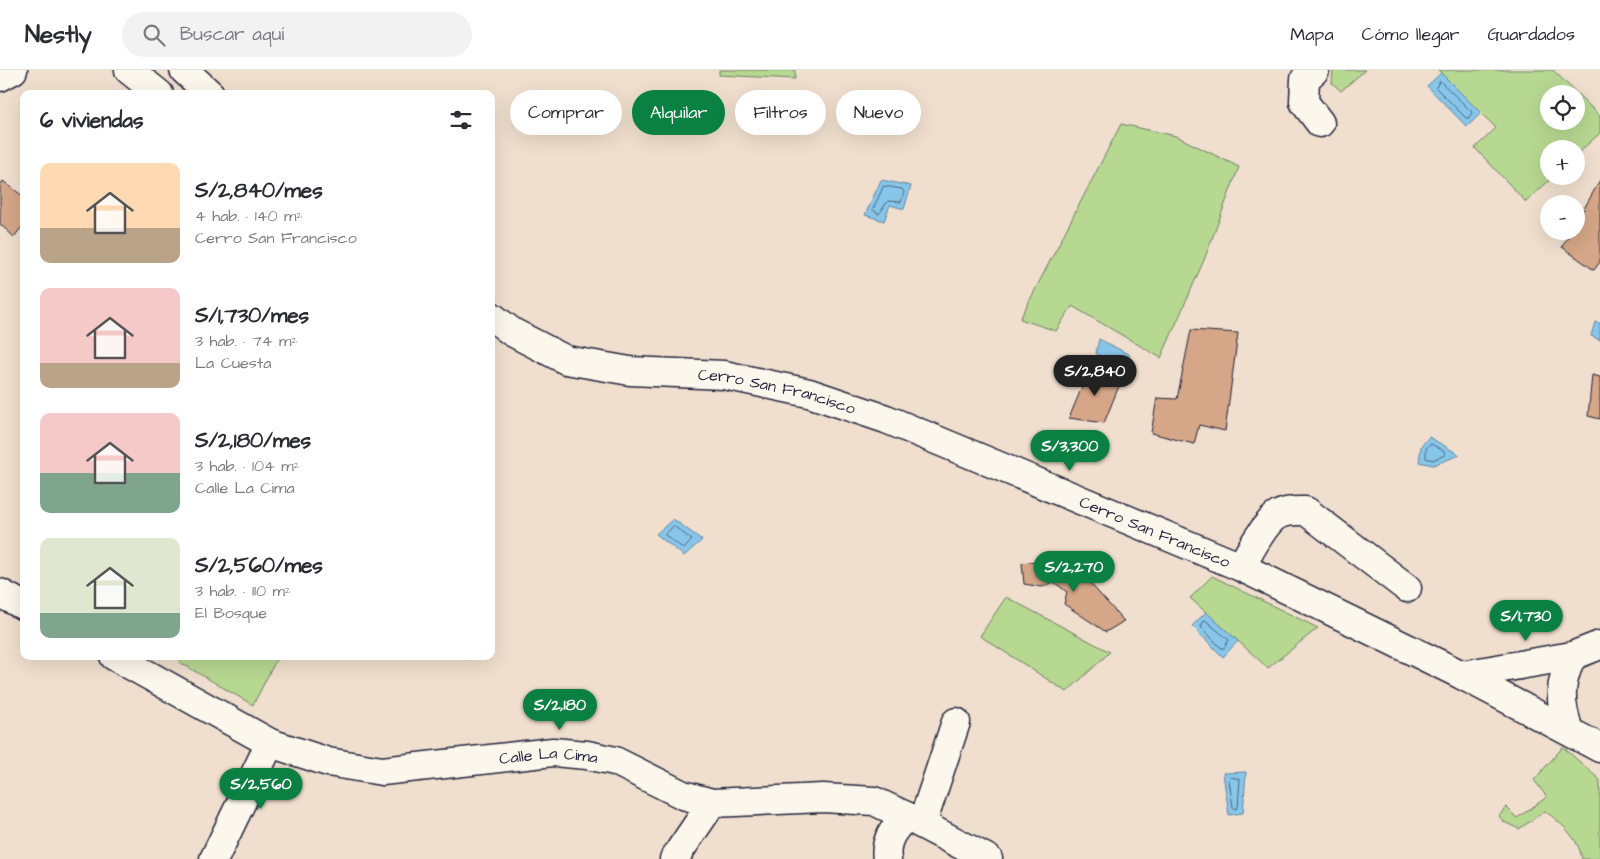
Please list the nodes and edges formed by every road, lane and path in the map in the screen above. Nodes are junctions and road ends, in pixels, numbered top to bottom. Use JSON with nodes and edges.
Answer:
{"nodes":[{"id":1,"x":14,"y":70,"type":"edge"},
{"id":2,"x":129,"y":70,"type":"edge"},
{"id":3,"x":184,"y":70,"type":"edge"},
{"id":4,"x":1315,"y":70,"type":"edge"},
{"id":5,"x":0,"y":77,"type":"edge"},
{"id":6,"x":154,"y":90,"type":"edge"},
{"id":7,"x":204,"y":90,"type":"edge"},
{"id":8,"x":1320,"y":123,"type":"dead end"},
{"id":9,"x":495,"y":319,"type":"edge"},
{"id":10,"x":1241,"y":566,"type":"junction"},
{"id":11,"x":1407,"y":588,"type":"dead end"},
{"id":12,"x":0,"y":593,"type":"edge"},
{"id":13,"x":20,"y":604,"type":"edge"},
{"id":14,"x":1600,"y":645,"type":"edge"},
{"id":15,"x":1572,"y":656,"type":"junction"},
{"id":16,"x":121,"y":660,"type":"edge"},
{"id":17,"x":1462,"y":675,"type":"junction"},
{"id":18,"x":956,"y":722,"type":"dead end"},
{"id":19,"x":1569,"y":732,"type":"junction"},
{"id":20,"x":270,"y":743,"type":"junction"},
{"id":21,"x":1600,"y":748,"type":"edge"},
{"id":22,"x":712,"y":803,"type":"junction"},
{"id":23,"x":914,"y":820,"type":"junction"},
{"id":24,"x":214,"y":859,"type":"edge"},
{"id":25,"x":674,"y":859,"type":"edge"},
{"id":26,"x":887,"y":859,"type":"edge"},
{"id":27,"x":988,"y":859,"type":"edge"}],
"edges":[{"from":1,"to":5,"type":"street"},
{"from":2,"to":6,"type":"street"},
{"from":3,"to":7,"type":"street"},
{"from":4,"to":8,"type":"street"},
{"from":9,"to":10,"type":"street","name":"Cerro San Francisco"},
{"from":10,"to":11,"type":"street"},
{"from":10,"to":17,"type":"street","name":"Cerro San Francisco"},
{"from":12,"to":13,"type":"street"},
{"from":14,"to":15,"type":"street"},
{"from":15,"to":17,"type":"street"},
{"from":15,"to":19,"type":"street"},
{"from":16,"to":20,"type":"street","name":"Calle La Cima"},
{"from":17,"to":19,"type":"street","name":"Cerro San Francisco"},
{"from":18,"to":23,"type":"street"},
{"from":19,"to":21,"type":"street","name":"Cerro San Francisco"},
{"from":20,"to":22,"type":"street","name":"Calle La Cima"},
{"from":20,"to":24,"type":"street"},
{"from":22,"to":23,"type":"street","name":"Calle La Cima"},
{"from":22,"to":25,"type":"street"},
{"from":23,"to":26,"type":"street"},
{"from":23,"to":27,"type":"street","name":"Calle La Cima"}]}
